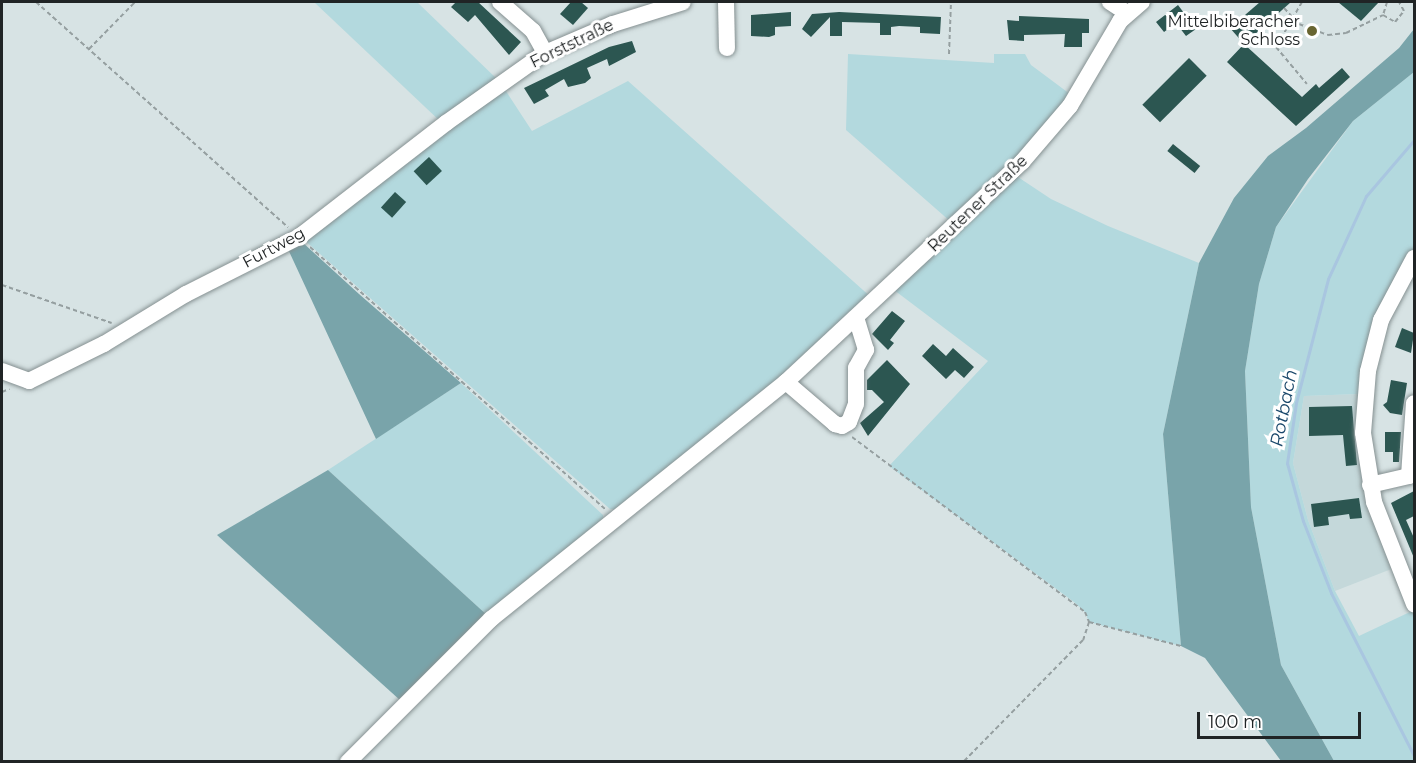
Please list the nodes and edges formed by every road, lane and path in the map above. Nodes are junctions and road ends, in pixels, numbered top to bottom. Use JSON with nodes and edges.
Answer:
{"nodes":[{"id":1,"x":36,"y":2,"type":"edge"},
{"id":2,"x":135,"y":2,"type":"edge"},
{"id":3,"x":500,"y":2,"type":"edge"},
{"id":4,"x":682,"y":2,"type":"edge"},
{"id":5,"x":726,"y":2,"type":"edge"},
{"id":6,"x":951,"y":2,"type":"edge"},
{"id":7,"x":1110,"y":2,"type":"edge"},
{"id":8,"x":1142,"y":2,"type":"edge"},
{"id":9,"x":1302,"y":2,"type":"edge"},
{"id":10,"x":1387,"y":2,"type":"edge"},
{"id":11,"x":1399,"y":2,"type":"edge"},
{"id":12,"x":1284,"y":8,"type":"dead end"},
{"id":13,"x":1127,"y":13,"type":"junction"},
{"id":14,"x":1383,"y":15,"type":"junction"},
{"id":15,"x":1291,"y":16,"type":"junction"},
{"id":16,"x":727,"y":48,"type":"dead end"},
{"id":17,"x":89,"y":49,"type":"junction"},
{"id":18,"x":545,"y":53,"type":"junction"},
{"id":19,"x":949,"y":54,"type":"dead end"},
{"id":20,"x":500,"y":84,"type":"joint"},
{"id":21,"x":1307,"y":84,"type":"dead end"},
{"id":22,"x":299,"y":237,"type":"junction"},
{"id":23,"x":1414,"y":258,"type":"edge"},
{"id":24,"x":2,"y":285,"type":"edge"},
{"id":25,"x":856,"y":318,"type":"junction"},
{"id":26,"x":129,"y":329,"type":"junction"},
{"id":27,"x":2,"y":371,"type":"edge"},
{"id":28,"x":786,"y":382,"type":"junction"},
{"id":29,"x":1414,"y":403,"type":"edge"},
{"id":30,"x":842,"y":426,"type":"junction"},
{"id":31,"x":1371,"y":485,"type":"junction"},
{"id":32,"x":615,"y":518,"type":"junction"},
{"id":33,"x":1414,"y":604,"type":"edge"},
{"id":34,"x":1089,"y":622,"type":"junction"},
{"id":35,"x":1181,"y":646,"type":"dead end"},
{"id":36,"x":348,"y":762,"type":"edge"},
{"id":37,"x":963,"y":762,"type":"edge"}],
"edges":[{"from":1,"to":17,"type":"path"},
{"from":2,"to":17,"type":"path"},
{"from":3,"to":18,"type":"street"},
{"from":4,"to":18,"type":"street","name":"Forststraße"},
{"from":5,"to":16,"type":"street"},
{"from":6,"to":19,"type":"path"},
{"from":7,"to":13,"type":"street"},
{"from":8,"to":13,"type":"street","name":"Reutener Straße"},
{"from":9,"to":15,"type":"path"},
{"from":10,"to":14,"type":"path"},
{"from":11,"to":14,"type":"path"},
{"from":12,"to":15,"type":"path"},
{"from":13,"to":25,"type":"street","name":"Reutener Straße"},
{"from":14,"to":15,"type":"path"},
{"from":15,"to":21,"type":"path"},
{"from":17,"to":22,"type":"path"},
{"from":18,"to":20,"type":"street","name":"Forststraße"},
{"from":20,"to":22,"type":"street","name":"Furtweg"},
{"from":22,"to":26,"type":"street","name":"Furtweg"},
{"from":22,"to":32,"type":"path"},
{"from":23,"to":31,"type":"street"},
{"from":24,"to":26,"type":"path"},
{"from":25,"to":28,"type":"street","name":"Reutener Straße"},
{"from":25,"to":30,"type":"street"},
{"from":26,"to":27,"type":"street","name":"Furtweg"},
{"from":28,"to":30,"type":"street"},
{"from":28,"to":32,"type":"street","name":"Reutener Straße"},
{"from":29,"to":31,"type":"street"},
{"from":30,"to":34,"type":"path"},
{"from":31,"to":33,"type":"street"},
{"from":32,"to":36,"type":"street","name":"Reutener Straße"},
{"from":34,"to":35,"type":"path"},
{"from":34,"to":37,"type":"path"}]}
